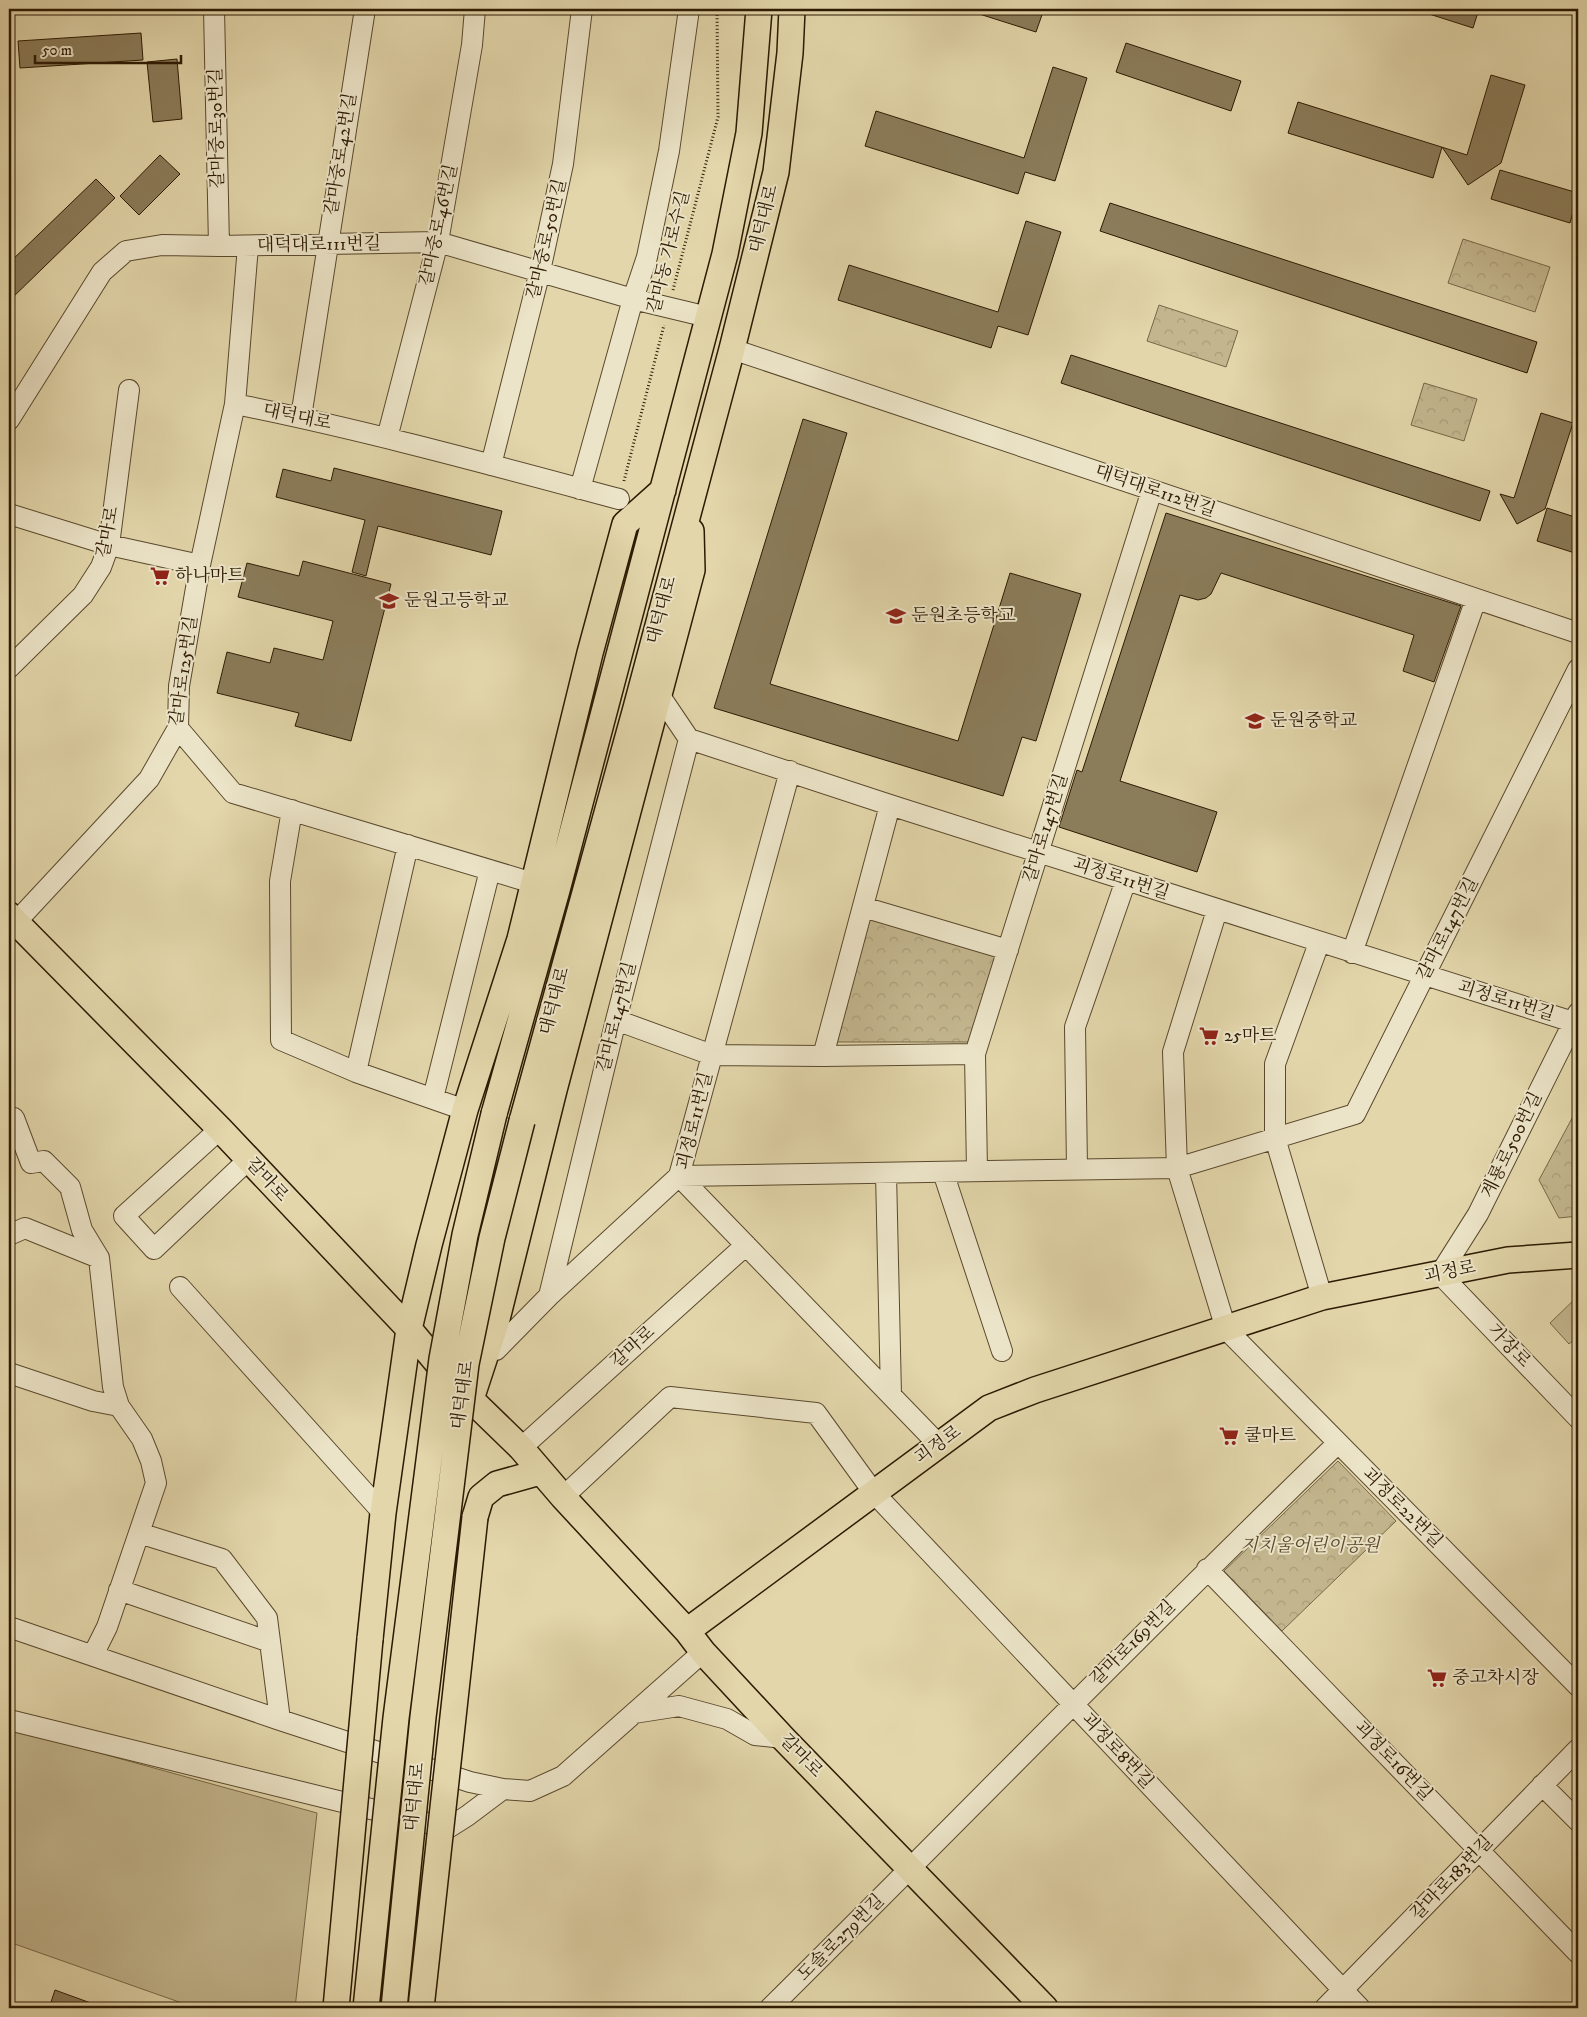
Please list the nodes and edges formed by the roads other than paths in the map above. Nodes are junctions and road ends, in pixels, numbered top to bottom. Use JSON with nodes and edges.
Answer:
{"nodes":[{"id":1,"x":214,"y":9,"type":"edge"},
{"id":2,"x":365,"y":9,"type":"edge"},
{"id":3,"x":475,"y":9,"type":"edge"},
{"id":4,"x":582,"y":9,"type":"edge"},
{"id":5,"x":689,"y":9,"type":"edge"},
{"id":6,"x":759,"y":9,"type":"edge"},
{"id":7,"x":792,"y":9,"type":"edge"},
{"id":8,"x":438,"y":242,"type":"junction"},
{"id":9,"x":327,"y":245,"type":"junction"},
{"id":10,"x":220,"y":246,"type":"junction"},
{"id":11,"x":248,"y":246,"type":"junction"},
{"id":12,"x":540,"y":271,"type":"junction"},
{"id":13,"x":633,"y":298,"type":"junction"},
{"id":14,"x":708,"y":318,"type":"junction"},
{"id":15,"x":732,"y":349,"type":"junction"},
{"id":16,"x":129,"y":390,"type":"dead end"},
{"id":17,"x":235,"y":404,"type":"junction"},
{"id":18,"x":302,"y":417,"type":"junction"},
{"id":19,"x":9,"y":420,"type":"edge"},
{"id":20,"x":387,"y":438,"type":"junction"},
{"id":21,"x":491,"y":465,"type":"junction"},
{"id":22,"x":580,"y":488,"type":"junction"},
{"id":23,"x":663,"y":490,"type":"junction"},
{"id":24,"x":1152,"y":490,"type":"junction"},
{"id":25,"x":620,"y":499,"type":"road end"},
{"id":26,"x":691,"y":501,"type":"junction"},
{"id":27,"x":9,"y":514,"type":"edge"},
{"id":28,"x":109,"y":545,"type":"junction"},
{"id":29,"x":200,"y":566,"type":"junction"},
{"id":30,"x":1476,"y":599,"type":"junction"},
{"id":31,"x":1578,"y":633,"type":"edge"},
{"id":32,"x":590,"y":653,"type":"junction"},
{"id":33,"x":9,"y":668,"type":"edge"},
{"id":34,"x":1578,"y":669,"type":"edge"},
{"id":35,"x":660,"y":696,"type":"junction"},
{"id":36,"x":178,"y":728,"type":"junction"},
{"id":37,"x":598,"y":732,"type":"junction"},
{"id":38,"x":688,"y":738,"type":"junction"},
{"id":39,"x":790,"y":771,"type":"junction"},
{"id":40,"x":890,"y":805,"type":"junction"},
{"id":41,"x":292,"y":810,"type":"junction"},
{"id":42,"x":408,"y":845,"type":"junction"},
{"id":43,"x":1038,"y":852,"type":"junction"},
{"id":44,"x":490,"y":870,"type":"junction"},
{"id":45,"x":1126,"y":880,"type":"junction"},
{"id":46,"x":533,"y":883,"type":"junction"},
{"id":47,"x":863,"y":907,"type":"junction"},
{"id":48,"x":1217,"y":910,"type":"junction"},
{"id":49,"x":12,"y":919,"type":"edge"},
{"id":50,"x":1319,"y":942,"type":"junction"},
{"id":51,"x":1008,"y":950,"type":"junction"},
{"id":52,"x":1352,"y":953,"type":"junction"},
{"id":53,"x":1424,"y":976,"type":"junction"},
{"id":54,"x":1576,"y":1018,"type":"edge"},
{"id":55,"x":616,"y":1020,"type":"junction"},
{"id":56,"x":975,"y":1054,"type":"junction"},
{"id":57,"x":712,"y":1055,"type":"junction"},
{"id":58,"x":823,"y":1056,"type":"junction"},
{"id":59,"x":356,"y":1072,"type":"junction"},
{"id":60,"x":433,"y":1098,"type":"junction"},
{"id":61,"x":465,"y":1110,"type":"junction"},
{"id":62,"x":14,"y":1118,"type":"dead end"},
{"id":63,"x":220,"y":1129,"type":"junction"},
{"id":64,"x":1275,"y":1138,"type":"junction"},
{"id":65,"x":248,"y":1160,"type":"junction"},
{"id":66,"x":1177,"y":1168,"type":"junction"},
{"id":67,"x":1078,"y":1169,"type":"junction"},
{"id":68,"x":977,"y":1171,"type":"junction"},
{"id":69,"x":943,"y":1172,"type":"junction"},
{"id":70,"x":886,"y":1173,"type":"junction"},
{"id":71,"x":679,"y":1176,"type":"junction"},
{"id":72,"x":9,"y":1235,"type":"edge"},
{"id":73,"x":746,"y":1245,"type":"junction"},
{"id":74,"x":1578,"y":1255,"type":"edge"},
{"id":75,"x":99,"y":1258,"type":"junction"},
{"id":76,"x":1440,"y":1274,"type":"junction"},
{"id":77,"x":180,"y":1287,"type":"dead end"},
{"id":78,"x":548,"y":1296,"type":"junction"},
{"id":79,"x":1322,"y":1298,"type":"junction"},
{"id":80,"x":409,"y":1329,"type":"junction"},
{"id":81,"x":1226,"y":1329,"type":"junction"},
{"id":82,"x":496,"y":1350,"type":"dead end"},
{"id":83,"x":1002,"y":1351,"type":"dead end"},
{"id":84,"x":9,"y":1372,"type":"edge"},
{"id":85,"x":891,"y":1395,"type":"junction"},
{"id":86,"x":471,"y":1400,"type":"junction"},
{"id":87,"x":119,"y":1406,"type":"junction"},
{"id":88,"x":1578,"y":1418,"type":"edge"},
{"id":89,"x":1338,"y":1443,"type":"junction"},
{"id":90,"x":938,"y":1444,"type":"junction"},
{"id":91,"x":521,"y":1448,"type":"junction"},
{"id":92,"x":540,"y":1472,"type":"junction"},
{"id":93,"x":874,"y":1493,"type":"junction"},
{"id":94,"x":562,"y":1497,"type":"junction"},
{"id":95,"x":384,"y":1513,"type":"junction"},
{"id":96,"x":138,"y":1533,"type":"junction"},
{"id":97,"x":1207,"y":1569,"type":"junction"},
{"id":98,"x":119,"y":1590,"type":"junction"},
{"id":99,"x":9,"y":1627,"type":"edge"},
{"id":100,"x":687,"y":1630,"type":"junction"},
{"id":101,"x":270,"y":1642,"type":"junction"},
{"id":102,"x":703,"y":1652,"type":"junction"},
{"id":103,"x":93,"y":1655,"type":"junction"},
{"id":104,"x":1578,"y":1686,"type":"edge"},
{"id":105,"x":1072,"y":1704,"type":"junction"},
{"id":106,"x":634,"y":1713,"type":"junction"},
{"id":107,"x":9,"y":1720,"type":"edge"},
{"id":108,"x":280,"y":1720,"type":"junction"},
{"id":109,"x":784,"y":1738,"type":"junction"},
{"id":110,"x":1578,"y":1749,"type":"edge"},
{"id":111,"x":1542,"y":1785,"type":"junction"},
{"id":112,"x":503,"y":1789,"type":"junction"},
{"id":113,"x":1578,"y":1821,"type":"edge"},
{"id":114,"x":1479,"y":1850,"type":"junction"},
{"id":115,"x":911,"y":1868,"type":"junction"},
{"id":116,"x":1578,"y":1953,"type":"edge"},
{"id":117,"x":1343,"y":1991,"type":"junction"},
{"id":118,"x":336,"y":2008,"type":"edge"},
{"id":119,"x":366,"y":2008,"type":"edge"},
{"id":120,"x":394,"y":2008,"type":"edge"},
{"id":121,"x":421,"y":2008,"type":"edge"},
{"id":122,"x":770,"y":2008,"type":"edge"},
{"id":123,"x":1045,"y":2008,"type":"edge"},
{"id":124,"x":1325,"y":2008,"type":"edge"},
{"id":125,"x":1360,"y":2008,"type":"edge"}],
"edges":[{"from":1,"to":10,"type":"street","name":"갈마중로30번길"},
{"from":2,"to":9,"type":"street","name":"갈마중로42번길"},
{"from":3,"to":8,"type":"street","name":"갈마중로46번길"},
{"from":4,"to":12,"type":"street","name":"갈마중로50번길"},
{"from":5,"to":13,"type":"street"},
{"from":6,"to":14,"type":"main road","name":"대덕대로"},
{"from":7,"to":15,"type":"main road","name":"대덕대로"},
{"from":8,"to":9,"type":"street","name":"대덕대로111번길"},
{"from":8,"to":12,"type":"street","name":"대덕대로111번길"},
{"from":8,"to":20,"type":"street","name":"갈마중로46번길"},
{"from":9,"to":11,"type":"street","name":"대덕대로111번길"},
{"from":9,"to":18,"type":"street","name":"갈마중로42번길"},
{"from":10,"to":11,"type":"street","name":"대덕대로111번길"},
{"from":10,"to":19,"type":"street","name":"대덕대로111번길"},
{"from":11,"to":17,"type":"street","name":"갈마로125번길"},
{"from":12,"to":13,"type":"street","name":"대덕대로111번길"},
{"from":12,"to":21,"type":"street","name":"갈마중로50번길"},
{"from":13,"to":14,"type":"street","name":"대덕대로111번길"},
{"from":13,"to":22,"type":"street"},
{"from":14,"to":23,"type":"main road","name":"대덕대로"},
{"from":15,"to":24,"type":"street","name":"대덕대로112번길"},
{"from":15,"to":26,"type":"main road","name":"대덕대로"},
{"from":16,"to":28,"type":"street","name":"갈마로"},
{"from":17,"to":18,"type":"street","name":"대덕대로"},
{"from":17,"to":29,"type":"street","name":"갈마로125번길"},
{"from":18,"to":20,"type":"street","name":"대덕대로"},
{"from":20,"to":21,"type":"street","name":"대덕대로"},
{"from":21,"to":22,"type":"street","name":"대덕대로"},
{"from":22,"to":25,"type":"street","name":"대덕대로"},
{"from":23,"to":32,"type":"main road"},
{"from":23,"to":37,"type":"main road","name":"대덕대로"},
{"from":24,"to":30,"type":"street","name":"대덕대로112번길"},
{"from":24,"to":43,"type":"street","name":"갈마로147번길"},
{"from":26,"to":35,"type":"main road"},
{"from":26,"to":120,"type":"main road","name":"대덕대로","bridge":true},
{"from":27,"to":28,"type":"street"},
{"from":28,"to":29,"type":"street"},
{"from":28,"to":33,"type":"street","name":"갈마로"},
{"from":29,"to":36,"type":"street","name":"갈마로125번길"},
{"from":30,"to":31,"type":"street","name":"대덕대로112번길"},
{"from":30,"to":52,"type":"street"},
{"from":32,"to":37,"type":"main road"},
{"from":32,"to":46,"type":"main road"},
{"from":34,"to":53,"type":"street","name":"갈마로147번길"},
{"from":35,"to":38,"type":"street"},
{"from":35,"to":86,"type":"main road"},
{"from":36,"to":41,"type":"street"},
{"from":36,"to":49,"type":"street","name":"갈마로125번길"},
{"from":37,"to":119,"type":"main road","name":"대덕대로","bridge":true},
{"from":38,"to":39,"type":"street","name":"괴정로11번길"},
{"from":38,"to":55,"type":"street","name":"갈마로147번길"},
{"from":39,"to":40,"type":"street","name":"괴정로11번길"},
{"from":39,"to":57,"type":"street","name":"괴정로11번길"},
{"from":40,"to":43,"type":"street","name":"괴정로11번길"},
{"from":40,"to":47,"type":"street"},
{"from":41,"to":42,"type":"street"},
{"from":41,"to":59,"type":"street"},
{"from":42,"to":44,"type":"street"},
{"from":42,"to":59,"type":"street"},
{"from":43,"to":45,"type":"street","name":"괴정로11번길"},
{"from":43,"to":51,"type":"street","name":"갈마로147번길"},
{"from":44,"to":46,"type":"street"},
{"from":44,"to":60,"type":"street"},
{"from":45,"to":48,"type":"street","name":"괴정로11번길"},
{"from":45,"to":67,"type":"street"},
{"from":46,"to":61,"type":"main road"},
{"from":47,"to":51,"type":"street"},
{"from":47,"to":58,"type":"street"},
{"from":48,"to":50,"type":"street","name":"괴정로11번길"},
{"from":48,"to":66,"type":"street"},
{"from":49,"to":63,"type":"main road","name":"갈마로"},
{"from":50,"to":52,"type":"street","name":"괴정로11번길"},
{"from":50,"to":64,"type":"street"},
{"from":51,"to":56,"type":"street","name":"갈마로147번길"},
{"from":52,"to":53,"type":"street","name":"괴정로11번길"},
{"from":53,"to":54,"type":"street","name":"괴정로11번길"},
{"from":53,"to":64,"type":"street","name":"갈마로147번길"},
{"from":54,"to":76,"type":"street","name":"계룡로500번길"},
{"from":55,"to":57,"type":"street"},
{"from":55,"to":78,"type":"street","name":"갈마로147번길"},
{"from":56,"to":58,"type":"street"},
{"from":56,"to":68,"type":"street","name":"갈마로147번길"},
{"from":57,"to":58,"type":"street"},
{"from":57,"to":71,"type":"street","name":"괴정로11번길"},
{"from":59,"to":60,"type":"street"},
{"from":60,"to":61,"type":"street"},
{"from":61,"to":80,"type":"main road"},
{"from":62,"to":75,"type":"street"},
{"from":63,"to":65,"type":"main road","name":"갈마로"},
{"from":63,"to":65,"type":"street"},
{"from":64,"to":66,"type":"street","name":"갈마로147번길"},
{"from":64,"to":79,"type":"street"},
{"from":65,"to":80,"type":"main road","name":"갈마로"},
{"from":66,"to":67,"type":"street","name":"갈마로147번길"},
{"from":66,"to":81,"type":"street"},
{"from":67,"to":68,"type":"street","name":"갈마로147번길"},
{"from":68,"to":69,"type":"street","name":"갈마로147번길"},
{"from":69,"to":70,"type":"street","name":"갈마로147번길"},
{"from":69,"to":83,"type":"street"},
{"from":70,"to":71,"type":"street","name":"갈마로147번길"},
{"from":70,"to":85,"type":"street"},
{"from":71,"to":73,"type":"street","name":"괴정로11번길"},
{"from":71,"to":78,"type":"street"},
{"from":72,"to":75,"type":"street"},
{"from":73,"to":85,"type":"street","name":"괴정로11번길"},
{"from":73,"to":91,"type":"street","name":"갈마로"},
{"from":74,"to":76,"type":"main road","name":"괴정로"},
{"from":75,"to":87,"type":"street"},
{"from":76,"to":79,"type":"main road","name":"괴정로"},
{"from":76,"to":88,"type":"street","name":"가장로"},
{"from":77,"to":95,"type":"street"},
{"from":78,"to":82,"type":"street"},
{"from":79,"to":81,"type":"main road","name":"괴정로"},
{"from":80,"to":86,"type":"main road","name":"갈마로"},
{"from":80,"to":95,"type":"main road"},
{"from":81,"to":89,"type":"street","name":"괴정로22번길"},
{"from":81,"to":90,"type":"main road","name":"괴정로"},
{"from":84,"to":87,"type":"street"},
{"from":85,"to":90,"type":"street","name":"괴정로11번길"},
{"from":86,"to":91,"type":"main road","name":"갈마로"},
{"from":87,"to":96,"type":"street"},
{"from":89,"to":97,"type":"street","name":"갈마로169번길"},
{"from":89,"to":104,"type":"street","name":"괴정로22번길"},
{"from":90,"to":93,"type":"main road","name":"괴정로"},
{"from":91,"to":92,"type":"main road","name":"갈마로"},
{"from":92,"to":94,"type":"main road","name":"갈마로"},
{"from":92,"to":121,"type":"main road","bridge":true},
{"from":93,"to":94,"type":"street"},
{"from":93,"to":100,"type":"main road","name":"괴정로"},
{"from":93,"to":105,"type":"street","name":"괴정로8번길"},
{"from":94,"to":100,"type":"main road","name":"갈마로"},
{"from":95,"to":118,"type":"main road","bridge":true},
{"from":96,"to":98,"type":"street"},
{"from":96,"to":101,"type":"street"},
{"from":97,"to":105,"type":"street","name":"갈마로169번길"},
{"from":97,"to":114,"type":"street","name":"괴정로16번길"},
{"from":98,"to":101,"type":"street"},
{"from":98,"to":103,"type":"street"},
{"from":99,"to":103,"type":"street"},
{"from":100,"to":102,"type":"main road","name":"갈마로"},
{"from":101,"to":108,"type":"street"},
{"from":102,"to":106,"type":"street"},
{"from":102,"to":109,"type":"main road","name":"갈마로"},
{"from":103,"to":108,"type":"street"},
{"from":105,"to":115,"type":"street","name":"갈마로169번길"},
{"from":105,"to":117,"type":"street","name":"괴정로8번길"},
{"from":106,"to":109,"type":"street"},
{"from":106,"to":112,"type":"street"},
{"from":107,"to":112,"type":"street"},
{"from":108,"to":112,"type":"street"},
{"from":109,"to":115,"type":"main road","name":"갈마로"},
{"from":110,"to":111,"type":"street","name":"갈마로183번길"},
{"from":111,"to":113,"type":"street"},
{"from":111,"to":114,"type":"street","name":"갈마로183번길"},
{"from":114,"to":116,"type":"street","name":"괴정로16번길"},
{"from":114,"to":117,"type":"street","name":"갈마로183번길"},
{"from":115,"to":122,"type":"street","name":"도솔로279번길"},
{"from":115,"to":123,"type":"main road","name":"갈마로"},
{"from":117,"to":124,"type":"street","name":"갈마로183번길"},
{"from":117,"to":125,"type":"street","name":"괴정로8번길"}]}
